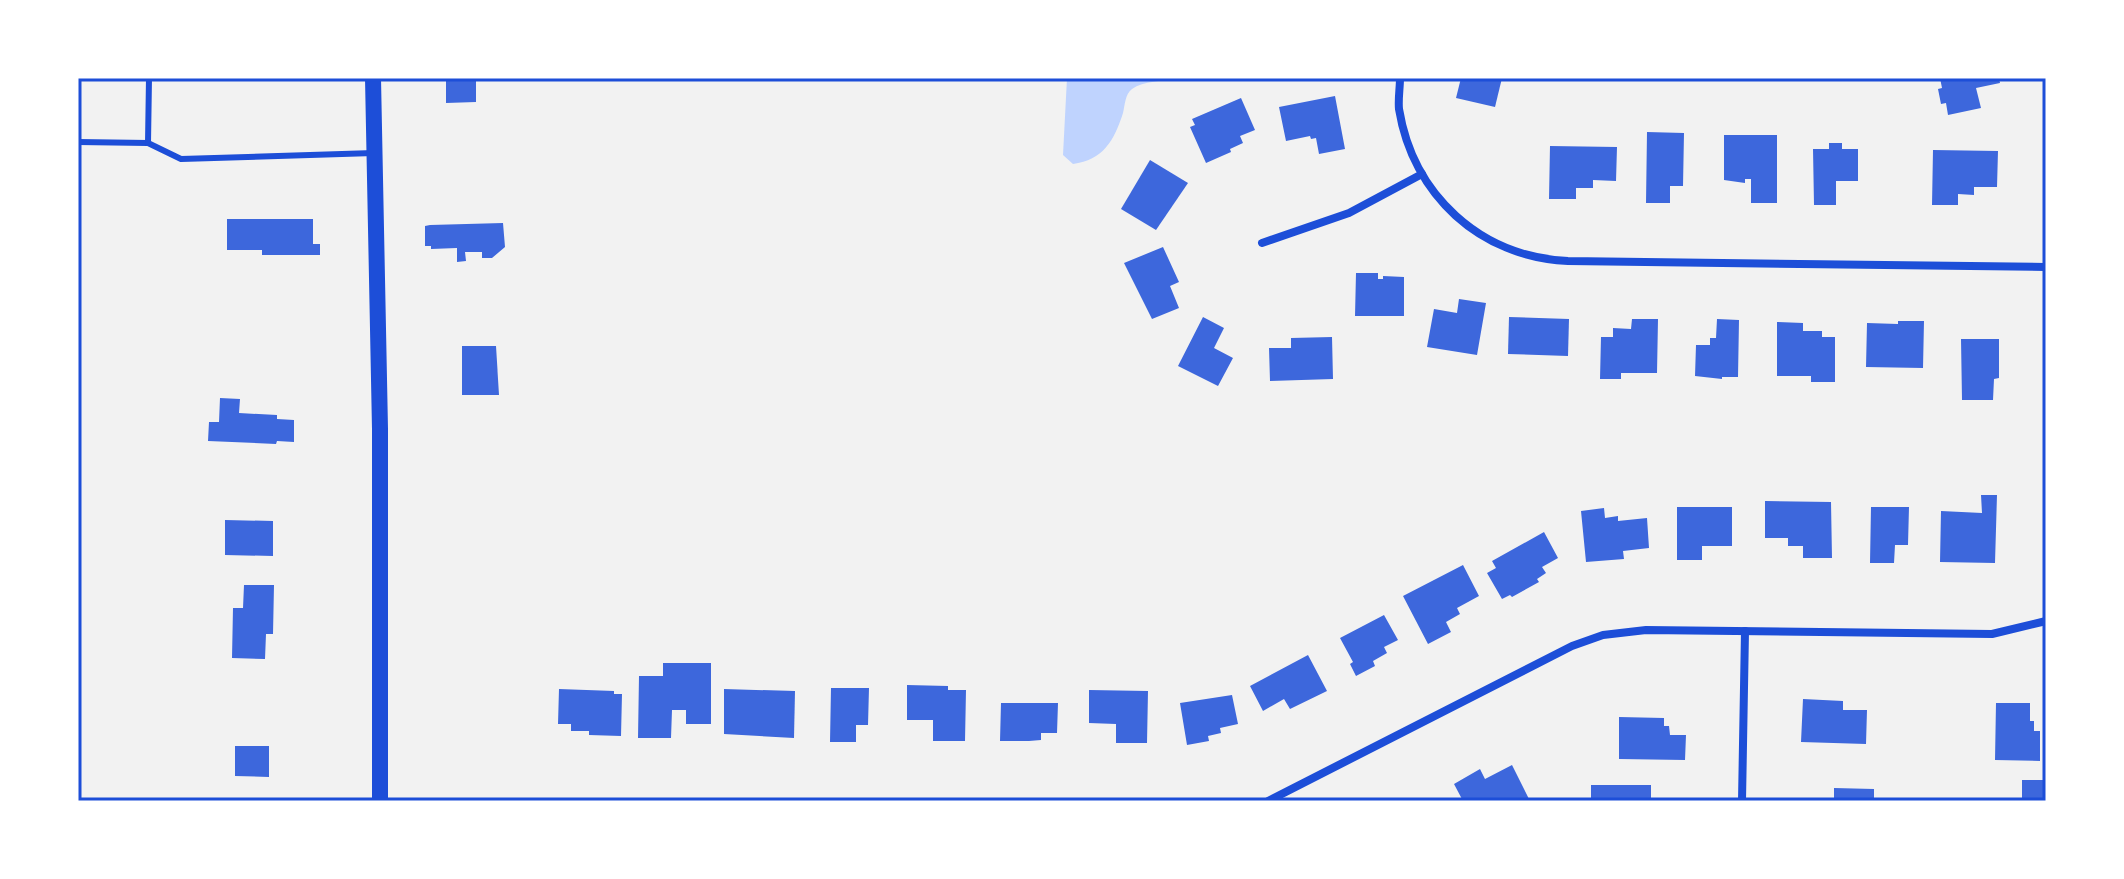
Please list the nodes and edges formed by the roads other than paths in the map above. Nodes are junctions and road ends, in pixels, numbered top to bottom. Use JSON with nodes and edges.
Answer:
{"nodes":[{"id":1,"x":149,"y":78,"type":"edge"},
{"id":2,"x":373,"y":78,"type":"edge"},
{"id":3,"x":1400,"y":78,"type":"edge"},
{"id":4,"x":78,"y":142,"type":"edge"},
{"id":5,"x":148,"y":143,"type":"junction"},
{"id":6,"x":374,"y":153,"type":"junction"},
{"id":7,"x":1422,"y":174,"type":"junction"},
{"id":8,"x":1262,"y":243,"type":"dead end"},
{"id":9,"x":2046,"y":267,"type":"edge"},
{"id":10,"x":2046,"y":621,"type":"edge"},
{"id":11,"x":1745,"y":631,"type":"junction"},
{"id":12,"x":380,"y":801,"type":"edge"},
{"id":13,"x":1268,"y":801,"type":"edge"},
{"id":14,"x":1742,"y":801,"type":"edge"}],
"edges":[{"from":1,"to":5,"type":"lane"},
{"from":2,"to":6,"type":"main road"},
{"from":3,"to":7,"type":"street"},
{"from":4,"to":5,"type":"lane"},
{"from":5,"to":6,"type":"lane"},
{"from":6,"to":12,"type":"main road"},
{"from":7,"to":8,"type":"street"},
{"from":7,"to":9,"type":"street"},
{"from":10,"to":11,"type":"street"},
{"from":11,"to":13,"type":"street"},
{"from":11,"to":14,"type":"street"}]}
